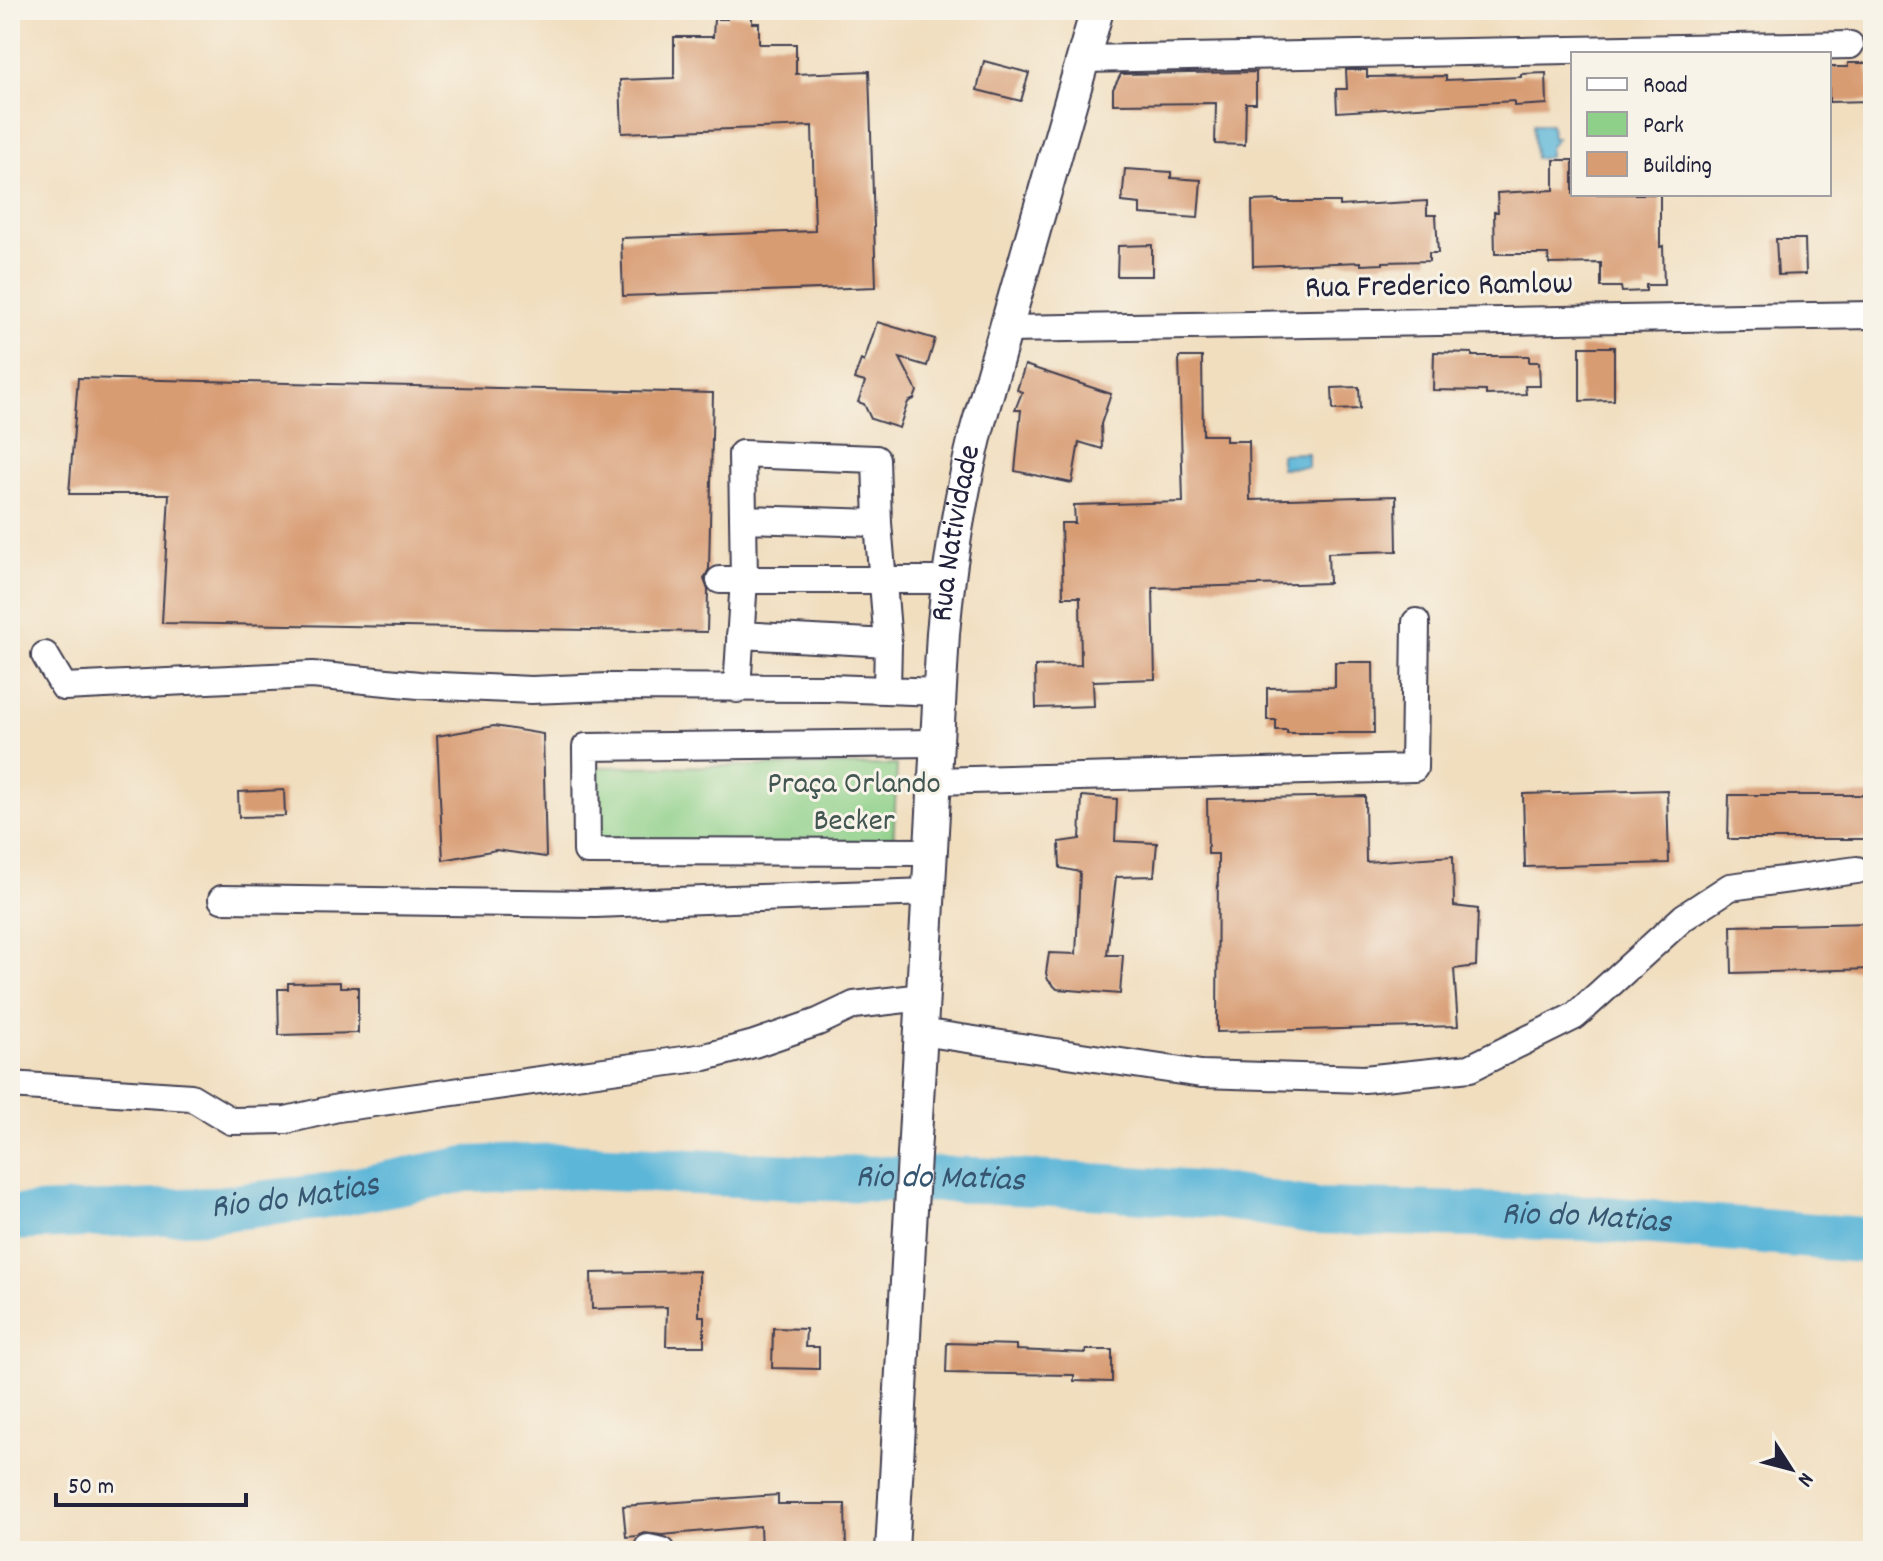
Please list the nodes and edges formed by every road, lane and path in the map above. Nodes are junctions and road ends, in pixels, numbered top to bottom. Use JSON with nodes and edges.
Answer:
{"nodes":[{"id":1,"x":1097,"y":10,"type":"edge"},
{"id":2,"x":1850,"y":45,"type":"dead end"},
{"id":3,"x":1082,"y":59,"type":"junction"},
{"id":4,"x":1873,"y":315,"type":"edge"},
{"id":5,"x":1005,"y":329,"type":"junction"},
{"id":6,"x":745,"y":519,"type":"junction"},
{"id":7,"x":878,"y":523,"type":"junction"},
{"id":8,"x":732,"y":580,"type":"junction"},
{"id":9,"x":883,"y":580,"type":"junction"},
{"id":10,"x":948,"y":580,"type":"junction"},
{"id":11,"x":1416,"y":622,"type":"dead end"},
{"id":12,"x":740,"y":635,"type":"junction"},
{"id":13,"x":888,"y":643,"type":"junction"},
{"id":14,"x":45,"y":655,"type":"dead end"},
{"id":15,"x":737,"y":689,"type":"junction"},
{"id":16,"x":887,"y":689,"type":"junction"},
{"id":17,"x":939,"y":692,"type":"junction"},
{"id":18,"x":937,"y":743,"type":"junction"},
{"id":19,"x":935,"y":781,"type":"junction"},
{"id":20,"x":931,"y":852,"type":"junction"},
{"id":21,"x":1857,"y":870,"type":"dead end"},
{"id":22,"x":929,"y":892,"type":"junction"},
{"id":23,"x":222,"y":899,"type":"dead end"},
{"id":24,"x":923,"y":997,"type":"junction"},
{"id":25,"x":921,"y":1032,"type":"junction"},
{"id":26,"x":10,"y":1085,"type":"edge"},
{"id":27,"x":892,"y":1551,"type":"edge"}],
"edges":[{"from":1,"to":3,"type":"main road","name":"Rua Natividade"},
{"from":2,"to":3,"type":"street"},
{"from":3,"to":5,"type":"main road","name":"Rua Natividade"},
{"from":4,"to":5,"type":"street","name":"Rua Frederico Ramlow"},
{"from":5,"to":10,"type":"main road","name":"Rua Natividade"},
{"from":6,"to":7,"type":"street"},
{"from":6,"to":7,"type":"street"},
{"from":6,"to":8,"type":"street"},
{"from":7,"to":9,"type":"street"},
{"from":8,"to":9,"type":"street"},
{"from":8,"to":12,"type":"street"},
{"from":9,"to":10,"type":"street"},
{"from":9,"to":13,"type":"street"},
{"from":10,"to":17,"type":"main road","name":"Rua Natividade"},
{"from":11,"to":19,"type":"street"},
{"from":12,"to":13,"type":"street"},
{"from":12,"to":15,"type":"street"},
{"from":13,"to":16,"type":"street"},
{"from":14,"to":15,"type":"street"},
{"from":15,"to":16,"type":"street"},
{"from":16,"to":17,"type":"street"},
{"from":17,"to":18,"type":"main road","name":"Rua Natividade"},
{"from":18,"to":19,"type":"main road","name":"Rua Natividade"},
{"from":18,"to":20,"type":"street"},
{"from":19,"to":20,"type":"main road","name":"Rua Natividade"},
{"from":20,"to":22,"type":"main road","name":"Rua Natividade"},
{"from":21,"to":25,"type":"street"},
{"from":22,"to":23,"type":"street"},
{"from":22,"to":24,"type":"main road","name":"Rua Natividade"},
{"from":24,"to":25,"type":"main road","name":"Rua Natividade"},
{"from":24,"to":26,"type":"street"},
{"from":25,"to":27,"type":"main road","name":"Rua Natividade"}]}
